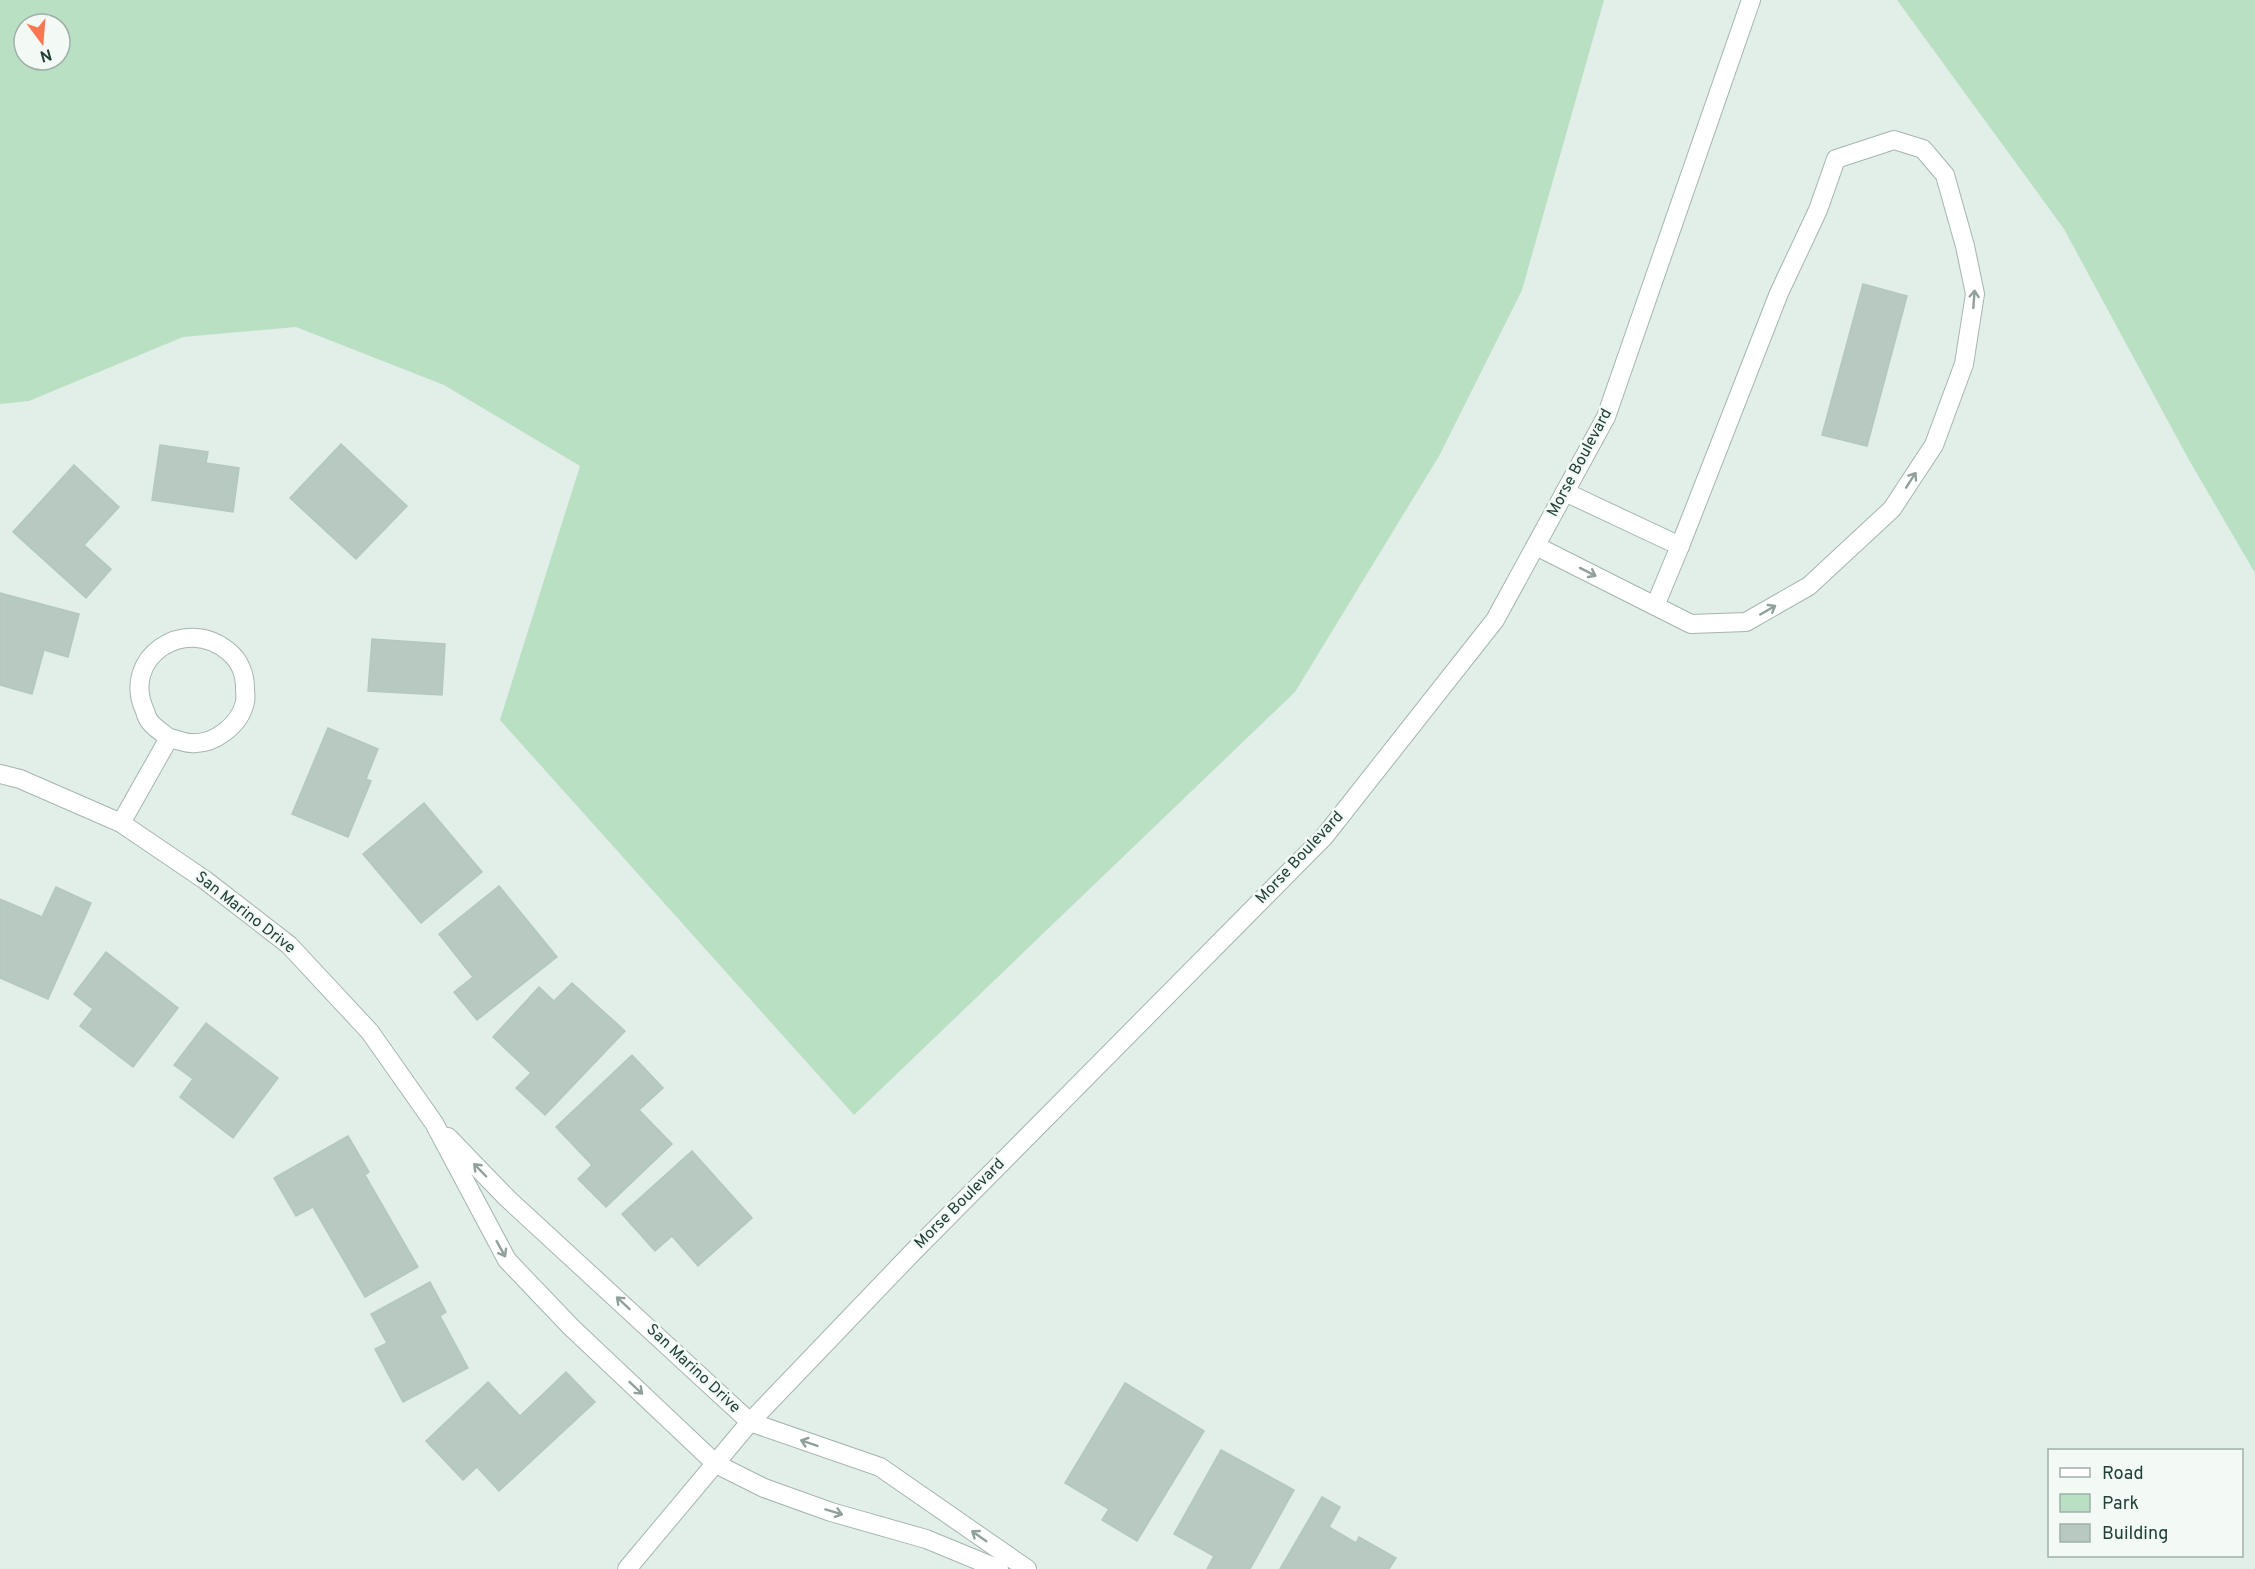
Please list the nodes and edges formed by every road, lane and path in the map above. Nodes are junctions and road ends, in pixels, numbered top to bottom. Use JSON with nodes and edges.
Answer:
{"nodes":[{"id":1,"x":1751,"y":0,"type":"edge"},
{"id":2,"x":1566,"y":492,"type":"junction"},
{"id":3,"x":1536,"y":546,"type":"junction"},
{"id":4,"x":1680,"y":546,"type":"junction"},
{"id":5,"x":1655,"y":606,"type":"junction"},
{"id":6,"x":169,"y":738,"type":"junction"},
{"id":7,"x":0,"y":774,"type":"edge"},
{"id":8,"x":120,"y":823,"type":"junction"},
{"id":9,"x":434,"y":1123,"type":"junction"},
{"id":10,"x":750,"y":1422,"type":"junction"},
{"id":11,"x":716,"y":1464,"type":"junction"},
{"id":12,"x":627,"y":1569,"type":"edge"},
{"id":13,"x":999,"y":1569,"type":"edge"},
{"id":14,"x":1027,"y":1569,"type":"edge"}],
"edges":[{"from":1,"to":2,"type":"street","name":"Morse Boulevard"},
{"from":2,"to":3,"type":"street","name":"Morse Boulevard"},
{"from":2,"to":4,"type":"street"},
{"from":3,"to":5,"type":"street","one_way":true},
{"from":3,"to":10,"type":"street","name":"Morse Boulevard"},
{"from":4,"to":5,"type":"street"},
{"from":5,"to":4,"type":"street","one_way":true},
{"from":6,"to":6,"type":"street"},
{"from":6,"to":8,"type":"street"},
{"from":7,"to":8,"type":"street","name":"San Marino Drive"},
{"from":8,"to":9,"type":"street","name":"San Marino Drive"},
{"from":10,"to":9,"type":"street","name":"San Marino Drive","one_way":true},
{"from":9,"to":11,"type":"street","name":"San Marino Drive","one_way":true},
{"from":10,"to":11,"type":"street","name":"Morse Boulevard"},
{"from":14,"to":10,"type":"street","name":"San Marino Drive","one_way":true},
{"from":11,"to":12,"type":"street","name":"Morse Boulevard"},
{"from":11,"to":13,"type":"street","name":"San Marino Drive","one_way":true}]}
